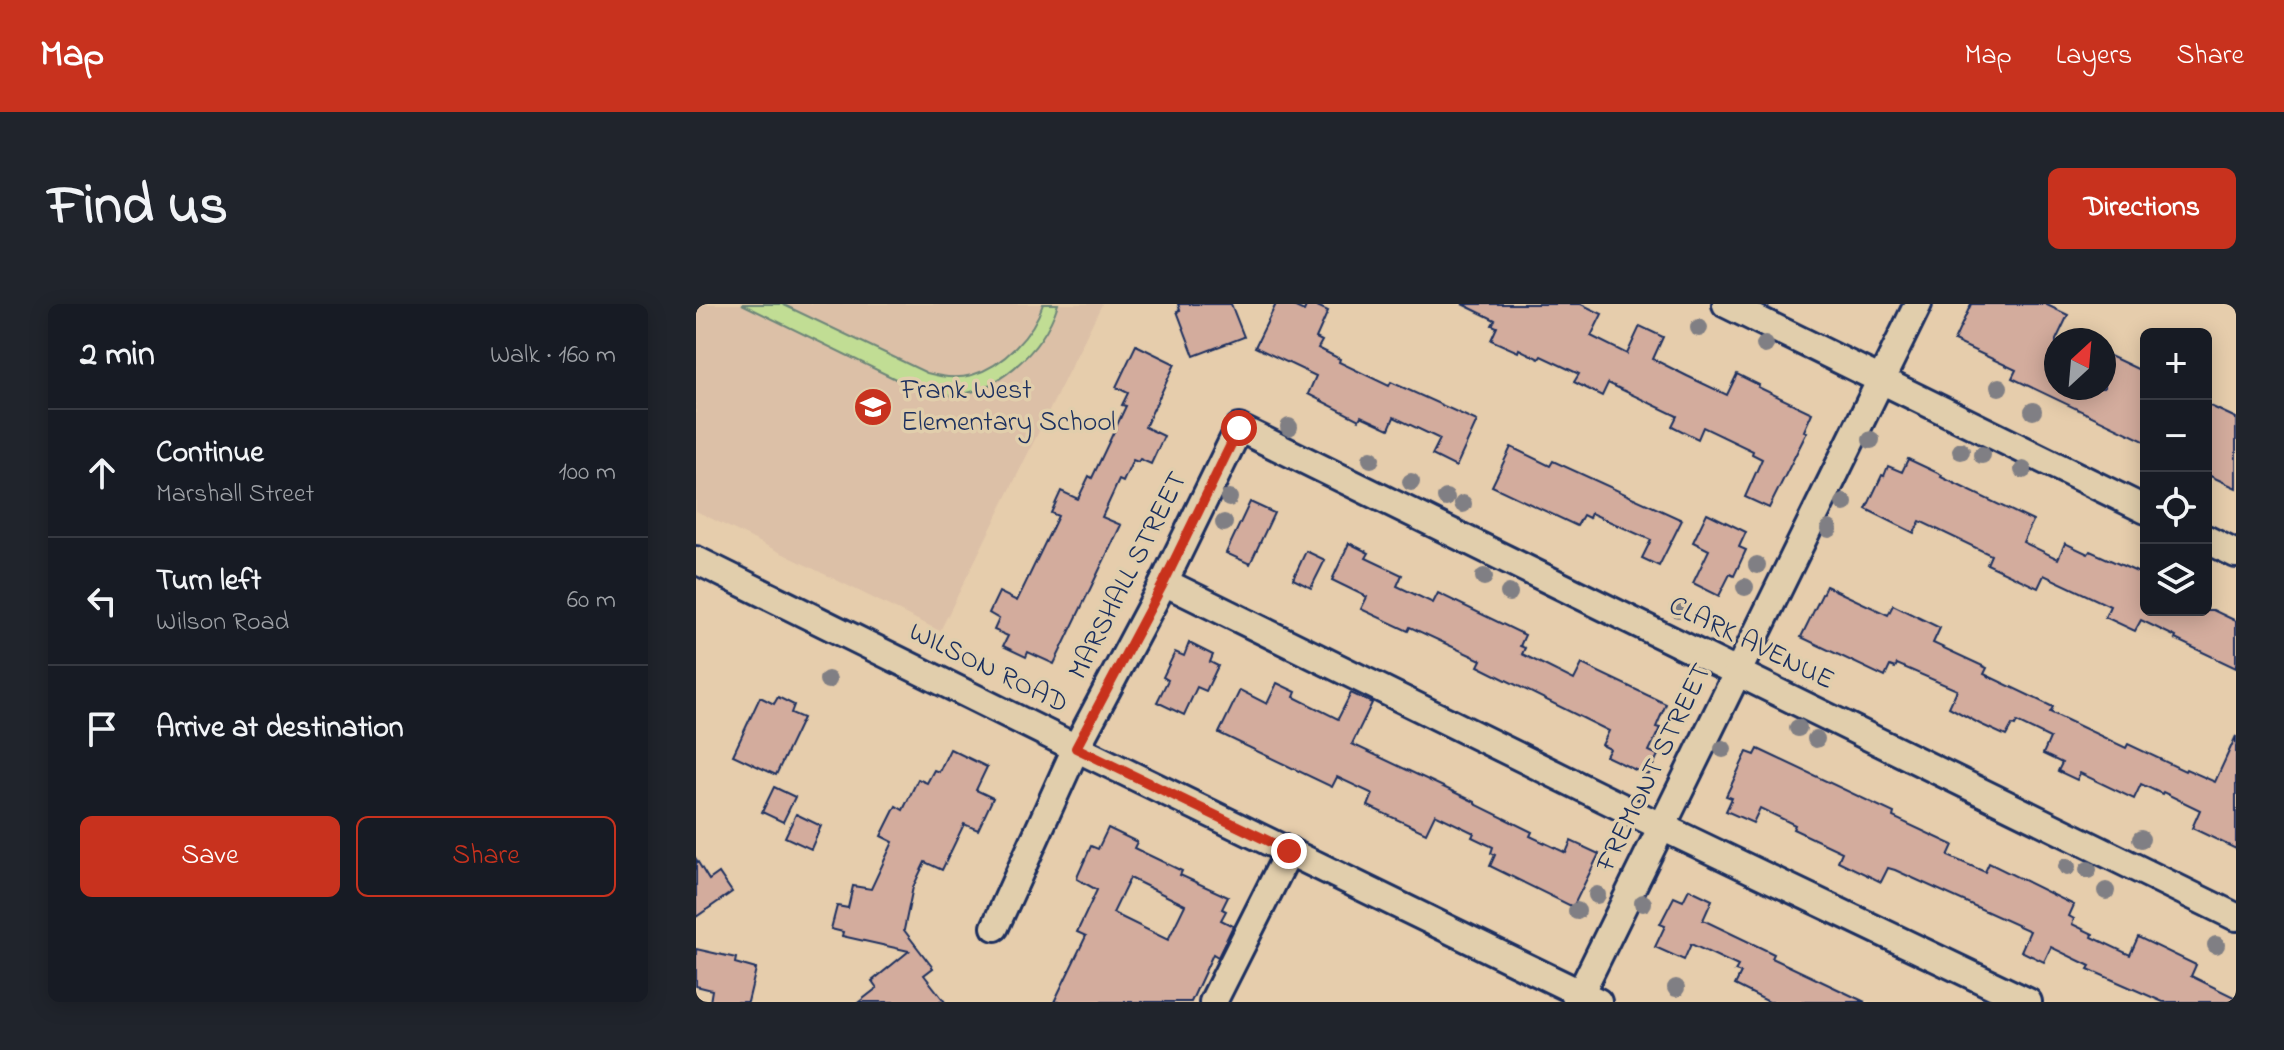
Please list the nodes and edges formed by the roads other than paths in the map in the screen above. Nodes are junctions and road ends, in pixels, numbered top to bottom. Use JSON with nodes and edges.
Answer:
{"nodes":[{"id":1,"x":1726,"y":304,"type":"edge"},
{"id":2,"x":1918,"y":304,"type":"edge"},
{"id":3,"x":1881,"y":380,"type":"junction"},
{"id":4,"x":1239,"y":428,"type":"joint"},
{"id":5,"x":2140,"y":507,"type":"edge"},
{"id":6,"x":2212,"y":542,"type":"edge"},
{"id":7,"x":2236,"y":554,"type":"edge"},
{"id":8,"x":696,"y":560,"type":"edge"},
{"id":9,"x":1164,"y":582,"type":"junction"},
{"id":10,"x":1738,"y":672,"type":"junction"},
{"id":11,"x":1076,"y":748,"type":"junction"},
{"id":12,"x":1662,"y":827,"type":"junction"},
{"id":13,"x":1289,"y":851,"type":"junction"},
{"id":14,"x":2236,"y":917,"type":"edge"},
{"id":15,"x":995,"y":927,"type":"dead end"},
{"id":16,"x":1585,"y":999,"type":"edge"},
{"id":17,"x":1213,"y":1002,"type":"edge"},
{"id":18,"x":2028,"y":1002,"type":"edge"}],
"edges":[{"from":1,"to":3,"type":"street"},
{"from":2,"to":3,"type":"street","name":"FREMONT STREET"},
{"from":3,"to":5,"type":"street"},
{"from":3,"to":10,"type":"street","name":"FREMONT STREET"},
{"from":4,"to":9,"type":"street","name":"MARSHALL STREET"},
{"from":4,"to":10,"type":"street","name":"CLARK AVENUE"},
{"from":6,"to":7,"type":"street"},
{"from":8,"to":11,"type":"street","name":"WILSON ROAD"},
{"from":9,"to":11,"type":"street","name":"MARSHALL STREET"},
{"from":9,"to":12,"type":"street"},
{"from":10,"to":12,"type":"street","name":"FREMONT STREET"},
{"from":10,"to":14,"type":"street","name":"CLARK AVENUE"},
{"from":11,"to":13,"type":"street","name":"WILSON ROAD"},
{"from":11,"to":15,"type":"street","name":"MARSHALL STREET"},
{"from":12,"to":16,"type":"street","name":"FREMONT STREET"},
{"from":12,"to":18,"type":"street"},
{"from":13,"to":16,"type":"street","name":"WILSON ROAD"},
{"from":13,"to":17,"type":"street"}]}
